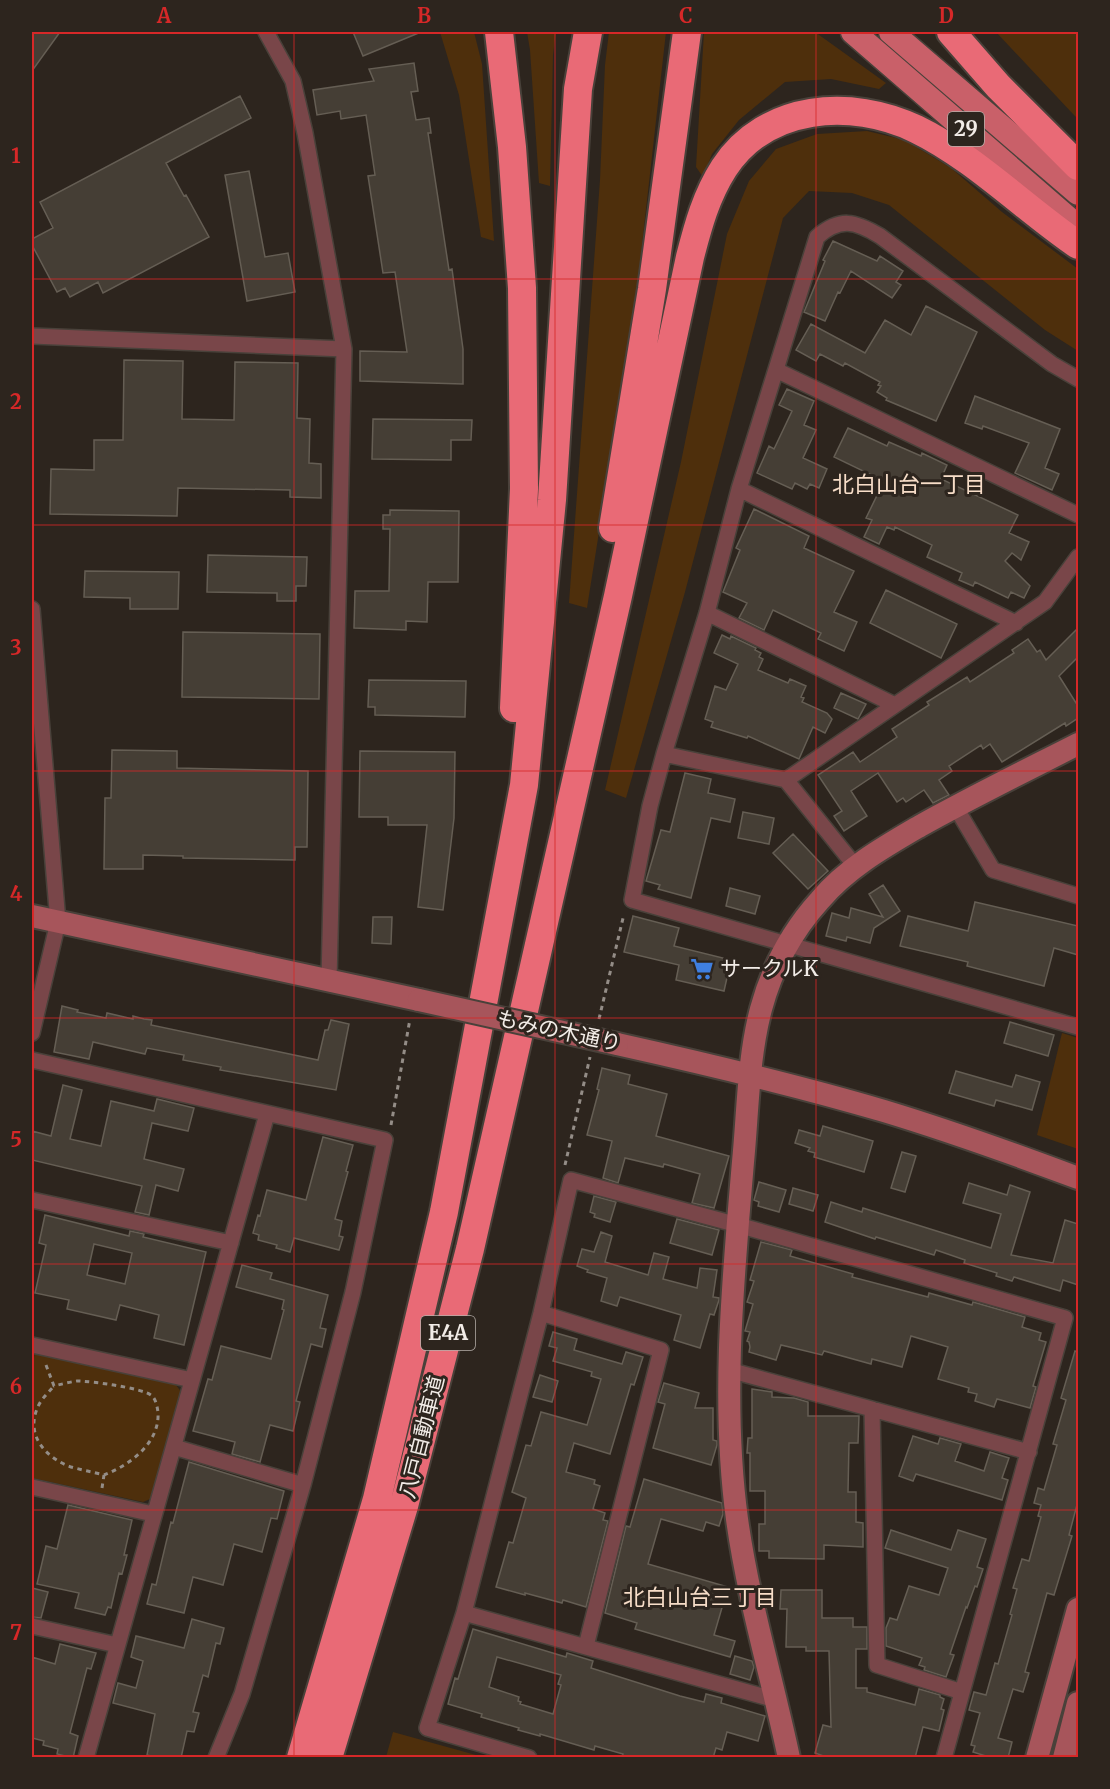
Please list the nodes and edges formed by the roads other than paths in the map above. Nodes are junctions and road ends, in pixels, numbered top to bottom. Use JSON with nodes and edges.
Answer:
{"nodes":[{"id":1,"x":266,"y":32,"type":"edge"},
{"id":2,"x":500,"y":32,"type":"edge"},
{"id":3,"x":588,"y":32,"type":"edge"},
{"id":4,"x":687,"y":32,"type":"edge"},
{"id":5,"x":853,"y":32,"type":"edge"},
{"id":6,"x":891,"y":32,"type":"edge"},
{"id":7,"x":951,"y":32,"type":"edge"},
{"id":8,"x":1078,"y":166,"type":"edge"},
{"id":9,"x":1078,"y":193,"type":"edge"},
{"id":10,"x":1078,"y":227,"type":"edge"},
{"id":11,"x":1078,"y":245,"type":"edge"},
{"id":12,"x":32,"y":336,"type":"edge"},
{"id":13,"x":344,"y":349,"type":"junction"},
{"id":14,"x":776,"y":370,"type":"junction"},
{"id":15,"x":1078,"y":379,"type":"edge"},
{"id":16,"x":739,"y":489,"type":"junction"},
{"id":17,"x":1078,"y":515,"type":"edge"},
{"id":18,"x":1078,"y":557,"type":"edge"},
{"id":19,"x":32,"y":609,"type":"edge"},
{"id":20,"x":707,"y":613,"type":"junction"},
{"id":21,"x":32,"y":618,"type":"edge"},
{"id":22,"x":1016,"y":623,"type":"junction"},
{"id":23,"x":895,"y":705,"type":"junction"},
{"id":24,"x":1078,"y":744,"type":"edge"},
{"id":25,"x":664,"y":754,"type":"junction"},
{"id":26,"x":786,"y":780,"type":"junction"},
{"id":27,"x":955,"y":806,"type":"junction"},
{"id":28,"x":856,"y":867,"type":"junction"},
{"id":29,"x":1078,"y":896,"type":"edge"},
{"id":30,"x":549,"y":903,"type":"junction"},
{"id":31,"x":32,"y":916,"type":"edge"},
{"id":32,"x":58,"y":922,"type":"junction"},
{"id":33,"x":787,"y":944,"type":"junction"},
{"id":34,"x":492,"y":958,"type":"junction"},
{"id":35,"x":329,"y":980,"type":"junction"},
{"id":36,"x":1078,"y":1027,"type":"edge"},
{"id":37,"x":32,"y":1033,"type":"edge"},
{"id":38,"x":32,"y":1060,"type":"edge"},
{"id":39,"x":751,"y":1074,"type":"junction"},
{"id":40,"x":267,"y":1114,"type":"junction"},
{"id":41,"x":1078,"y":1178,"type":"edge"},
{"id":42,"x":32,"y":1200,"type":"edge"},
{"id":43,"x":738,"y":1225,"type":"junction"},
{"id":44,"x":231,"y":1243,"type":"junction"},
{"id":45,"x":541,"y":1313,"type":"junction"},
{"id":46,"x":32,"y":1344,"type":"edge"},
{"id":47,"x":729,"y":1370,"type":"junction"},
{"id":48,"x":192,"y":1380,"type":"junction"},
{"id":49,"x":872,"y":1408,"type":"junction"},
{"id":50,"x":174,"y":1447,"type":"junction"},
{"id":51,"x":1029,"y":1452,"type":"junction"},
{"id":52,"x":303,"y":1485,"type":"junction"},
{"id":53,"x":32,"y":1487,"type":"edge"},
{"id":54,"x":153,"y":1514,"type":"junction"},
{"id":55,"x":1078,"y":1609,"type":"edge"},
{"id":56,"x":464,"y":1613,"type":"junction"},
{"id":57,"x":32,"y":1626,"type":"edge"},
{"id":58,"x":117,"y":1645,"type":"junction"},
{"id":59,"x":586,"y":1646,"type":"junction"},
{"id":60,"x":962,"y":1692,"type":"junction"},
{"id":61,"x":776,"y":1700,"type":"junction"},
{"id":62,"x":1078,"y":1703,"type":"edge"},
{"id":63,"x":87,"y":1758,"type":"edge"},
{"id":64,"x":216,"y":1758,"type":"edge"},
{"id":65,"x":301,"y":1758,"type":"edge"},
{"id":66,"x":328,"y":1758,"type":"edge"},
{"id":67,"x":529,"y":1758,"type":"edge"},
{"id":68,"x":789,"y":1758,"type":"edge"},
{"id":69,"x":944,"y":1758,"type":"edge"},
{"id":70,"x":1037,"y":1758,"type":"edge"},
{"id":71,"x":1064,"y":1758,"type":"edge"}],
"edges":[{"from":1,"to":13,"type":"street"},
{"from":2,"to":34,"type":"highway"},
{"from":3,"to":34,"type":"highway"},
{"from":4,"to":30,"type":"highway"},
{"from":5,"to":10,"type":"main road","number":"29"},
{"from":6,"to":9,"type":"main road","number":"29"},
{"from":7,"to":8,"type":"highway"},
{"from":11,"to":30,"type":"highway"},
{"from":12,"to":13,"type":"street"},
{"from":13,"to":35,"type":"street"},
{"from":14,"to":15,"type":"street"},
{"from":14,"to":16,"type":"street"},
{"from":14,"to":17,"type":"street"},
{"from":16,"to":20,"type":"street"},
{"from":16,"to":22,"type":"street"},
{"from":18,"to":22,"type":"street"},
{"from":19,"to":21,"type":"street"},
{"from":20,"to":23,"type":"street"},
{"from":20,"to":25,"type":"street"},
{"from":21,"to":32,"type":"street"},
{"from":22,"to":23,"type":"street"},
{"from":23,"to":26,"type":"street"},
{"from":24,"to":27,"type":"street"},
{"from":25,"to":26,"type":"street"},
{"from":25,"to":33,"type":"street"},
{"from":26,"to":28,"type":"street"},
{"from":27,"to":28,"type":"street"},
{"from":27,"to":29,"type":"street"},
{"from":28,"to":33,"type":"street"},
{"from":30,"to":66,"type":"highway","name":"八戸自動車道","number":"E4A"},
{"from":31,"to":32,"type":"street","name":"もみの木通り"},
{"from":32,"to":35,"type":"street","name":"もみの木通り"},
{"from":32,"to":37,"type":"street"},
{"from":33,"to":36,"type":"street"},
{"from":33,"to":39,"type":"street"},
{"from":34,"to":65,"type":"highway","name":"八戸自動車道","number":"E4A"},
{"from":35,"to":39,"type":"street","name":"もみの木通り","bridge":true},
{"from":38,"to":40,"type":"street"},
{"from":39,"to":41,"type":"street","name":"もみの木通り"},
{"from":39,"to":43,"type":"street"},
{"from":40,"to":44,"type":"street"},
{"from":40,"to":52,"type":"street"},
{"from":42,"to":44,"type":"street"},
{"from":43,"to":45,"type":"street"},
{"from":43,"to":47,"type":"street"},
{"from":43,"to":51,"type":"street"},
{"from":44,"to":48,"type":"street"},
{"from":45,"to":56,"type":"street"},
{"from":45,"to":59,"type":"street"},
{"from":46,"to":48,"type":"street"},
{"from":47,"to":49,"type":"street"},
{"from":47,"to":61,"type":"street"},
{"from":48,"to":50,"type":"street"},
{"from":49,"to":51,"type":"street"},
{"from":49,"to":60,"type":"street"},
{"from":50,"to":52,"type":"street"},
{"from":50,"to":54,"type":"street"},
{"from":51,"to":60,"type":"street"},
{"from":52,"to":64,"type":"street"},
{"from":53,"to":54,"type":"street"},
{"from":54,"to":58,"type":"street"},
{"from":55,"to":70,"type":"street"},
{"from":56,"to":59,"type":"street"},
{"from":56,"to":67,"type":"street"},
{"from":57,"to":58,"type":"street"},
{"from":58,"to":63,"type":"street"},
{"from":59,"to":61,"type":"street"},
{"from":60,"to":69,"type":"street"},
{"from":61,"to":68,"type":"street"},
{"from":62,"to":71,"type":"street"}]}
